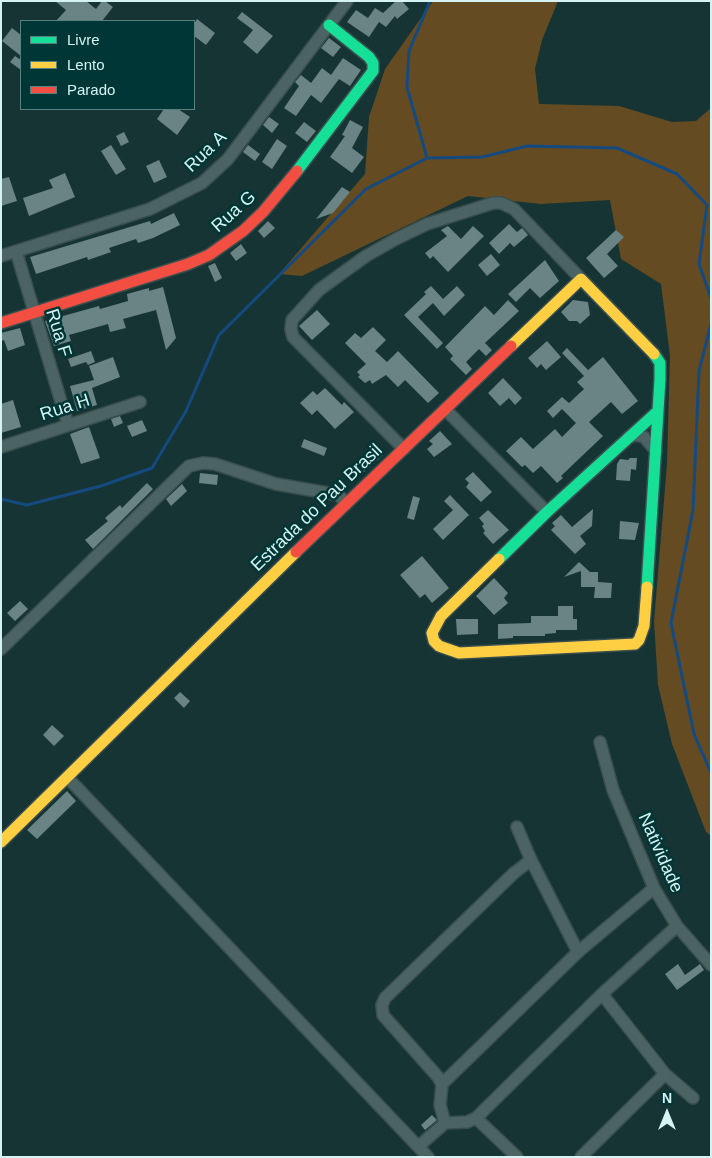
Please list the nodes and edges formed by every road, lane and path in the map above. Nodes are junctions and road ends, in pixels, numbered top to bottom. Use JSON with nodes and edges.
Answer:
{"nodes":[{"id":1,"x":347,"y":1,"type":"edge"},
{"id":2,"x":329,"y":25,"type":"junction"},
{"id":3,"x":16,"y":251,"type":"junction"},
{"id":4,"x":1,"y":256,"type":"edge"},
{"id":5,"x":581,"y":279,"type":"junction"},
{"id":6,"x":32,"y":312,"type":"junction"},
{"id":7,"x":1,"y":322,"type":"edge"},
{"id":8,"x":140,"y":402,"type":"dead end"},
{"id":9,"x":445,"y":409,"type":"junction"},
{"id":10,"x":658,"y":411,"type":"junction"},
{"id":11,"x":68,"y":425,"type":"junction"},
{"id":12,"x":627,"y":437,"type":"junction"},
{"id":13,"x":1,"y":447,"type":"edge"},
{"id":14,"x":404,"y":449,"type":"junction"},
{"id":15,"x":656,"y":451,"type":"junction"},
{"id":16,"x":346,"y":504,"type":"junction"},
{"id":17,"x":547,"y":512,"type":"junction"},
{"id":18,"x":1,"y":649,"type":"edge"},
{"id":19,"x":600,"y":742,"type":"dead end"},
{"id":20,"x":68,"y":778,"type":"junction"},
{"id":21,"x":517,"y":827,"type":"dead end"},
{"id":22,"x":1,"y":842,"type":"edge"},
{"id":23,"x":531,"y":860,"type":"junction"},
{"id":24,"x":654,"y":888,"type":"junction"},
{"id":25,"x":677,"y":926,"type":"junction"},
{"id":26,"x":578,"y":952,"type":"junction"},
{"id":27,"x":711,"y":965,"type":"edge"},
{"id":28,"x":602,"y":994,"type":"junction"},
{"id":29,"x":665,"y":1074,"type":"junction"},
{"id":30,"x":442,"y":1084,"type":"junction"},
{"id":31,"x":693,"y":1098,"type":"dead end"},
{"id":32,"x":476,"y":1118,"type":"junction"},
{"id":33,"x":445,"y":1123,"type":"junction"},
{"id":34,"x":419,"y":1146,"type":"junction"},
{"id":35,"x":428,"y":1157,"type":"edge"},
{"id":36,"x":517,"y":1157,"type":"edge"},
{"id":37,"x":581,"y":1157,"type":"edge"}],
"edges":[{"from":1,"to":2,"type":"street","name":"Rua A"},
{"from":2,"to":3,"type":"street","name":"Rua A"},
{"from":2,"to":6,"type":"street","name":"Rua G"},
{"from":3,"to":4,"type":"street","name":"Rua A"},
{"from":3,"to":6,"type":"street","name":"Rua F"},
{"from":5,"to":9,"type":"street","name":"Estrada do Pau Brasil"},
{"from":5,"to":10,"type":"street"},
{"from":5,"to":14,"type":"street"},
{"from":6,"to":7,"type":"street","name":"Rua G"},
{"from":6,"to":11,"type":"street","name":"Rua F"},
{"from":8,"to":11,"type":"street","name":"Rua H"},
{"from":9,"to":14,"type":"street","name":"Estrada do Pau Brasil"},
{"from":9,"to":17,"type":"street"},
{"from":10,"to":12,"type":"street"},
{"from":10,"to":15,"type":"street"},
{"from":11,"to":13,"type":"street","name":"Rua H"},
{"from":12,"to":15,"type":"street"},
{"from":12,"to":17,"type":"street"},
{"from":14,"to":16,"type":"street","name":"Estrada do Pau Brasil"},
{"from":15,"to":17,"type":"street"},
{"from":16,"to":18,"type":"street"},
{"from":16,"to":20,"type":"street","name":"Estrada do Pau Brasil"},
{"from":19,"to":24,"type":"street","name":"Natividade"},
{"from":20,"to":22,"type":"street","name":"Estrada do Pau Brasil"},
{"from":20,"to":34,"type":"street"},
{"from":21,"to":23,"type":"street"},
{"from":23,"to":26,"type":"street"},
{"from":23,"to":30,"type":"street"},
{"from":24,"to":25,"type":"street","name":"Natividade"},
{"from":24,"to":26,"type":"street"},
{"from":25,"to":27,"type":"street","name":"Natividade"},
{"from":25,"to":28,"type":"street"},
{"from":26,"to":30,"type":"street"},
{"from":28,"to":29,"type":"street"},
{"from":28,"to":32,"type":"street"},
{"from":29,"to":31,"type":"street"},
{"from":29,"to":37,"type":"street"},
{"from":30,"to":33,"type":"street"},
{"from":32,"to":33,"type":"street"},
{"from":32,"to":36,"type":"street"},
{"from":33,"to":34,"type":"street"},
{"from":34,"to":35,"type":"street"}]}
